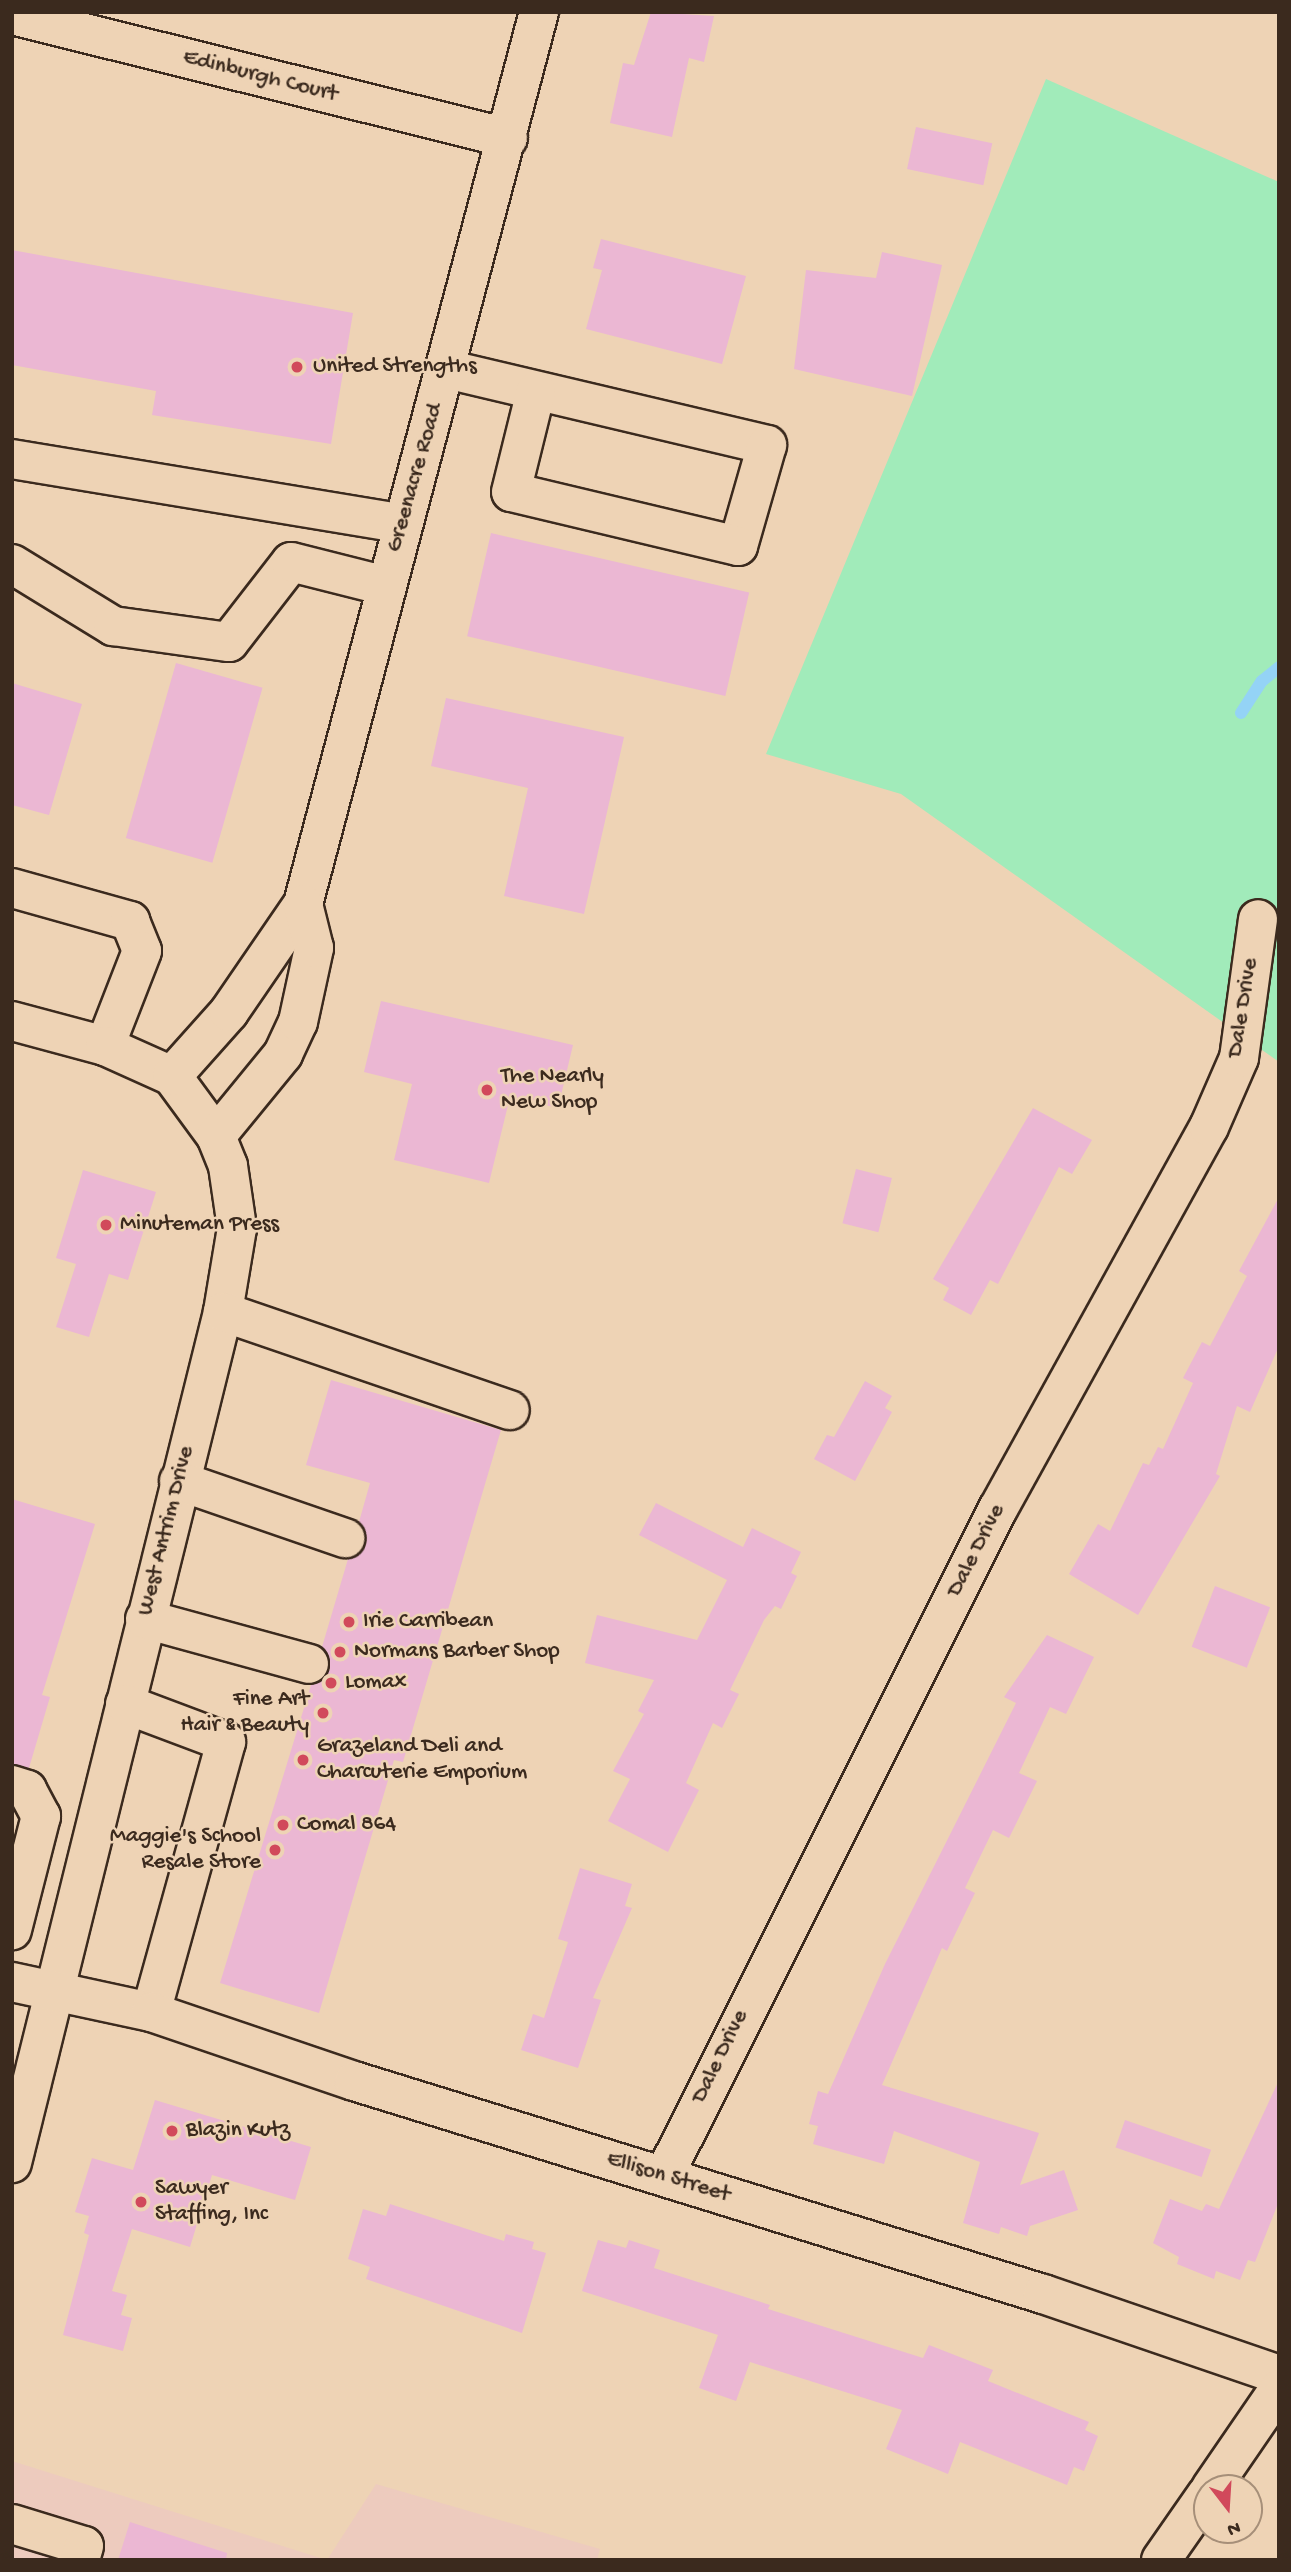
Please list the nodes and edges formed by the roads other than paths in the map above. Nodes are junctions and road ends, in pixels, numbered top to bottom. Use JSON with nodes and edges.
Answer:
{"nodes":[{"id":1,"x":539,"y":12,"type":"edge"},
{"id":2,"x":12,"y":15,"type":"edge"},
{"id":3,"x":508,"y":138,"type":"junction"},
{"id":4,"x":446,"y":369,"type":"junction"},
{"id":5,"x":536,"y":391,"type":"junction"},
{"id":6,"x":12,"y":458,"type":"edge"},
{"id":7,"x":402,"y":524,"type":"junction"},
{"id":8,"x":12,"y":564,"type":"edge"},
{"id":9,"x":386,"y":586,"type":"junction"},
{"id":10,"x":12,"y":888,"type":"edge"},
{"id":11,"x":303,"y":904,"type":"junction"},
{"id":12,"x":1258,"y":919,"type":"dead end"},
{"id":13,"x":12,"y":1021,"type":"edge"},
{"id":14,"x":104,"y":1046,"type":"junction"},
{"id":15,"x":172,"y":1076,"type":"junction"},
{"id":16,"x":216,"y":1136,"type":"junction"},
{"id":17,"x":223,"y":1312,"type":"junction"},
{"id":18,"x":510,"y":1410,"type":"dead end"},
{"id":19,"x":180,"y":1481,"type":"junction"},
{"id":20,"x":345,"y":1538,"type":"dead end"},
{"id":21,"x":145,"y":1619,"type":"junction"},
{"id":22,"x":309,"y":1664,"type":"dead end"},
{"id":23,"x":125,"y":1704,"type":"junction"},
{"id":24,"x":12,"y":1785,"type":"edge"},
{"id":25,"x":41,"y":1816,"type":"junction"},
{"id":26,"x":95,"y":1833,"type":"junction"},
{"id":27,"x":20,"y":1868,"type":"edge"},
{"id":28,"x":12,"y":1930,"type":"edge"},
{"id":29,"x":12,"y":1982,"type":"edge"},
{"id":30,"x":55,"y":1989,"type":"junction"},
{"id":31,"x":151,"y":2012,"type":"junction"},
{"id":32,"x":20,"y":2097,"type":"edge"},
{"id":33,"x":12,"y":2163,"type":"edge"},
{"id":34,"x":664,"y":2176,"type":"junction"},
{"id":35,"x":1279,"y":2375,"type":"edge"},
{"id":36,"x":1279,"y":2389,"type":"edge"},
{"id":37,"x":1221,"y":2474,"type":"edge"},
{"id":38,"x":1193,"y":2514,"type":"edge"},
{"id":39,"x":12,"y":2524,"type":"edge"},
{"id":40,"x":80,"y":2560,"type":"edge"},
{"id":41,"x":1161,"y":2560,"type":"edge"}],
"edges":[{"from":1,"to":3,"type":"street","name":"Greenacre Road"},
{"from":2,"to":3,"type":"street","name":"Edinburgh Court"},
{"from":3,"to":4,"type":"street","name":"Greenacre Road"},
{"from":4,"to":5,"type":"street"},
{"from":4,"to":7,"type":"street","name":"Greenacre Road"},
{"from":5,"to":5,"type":"street"},
{"from":6,"to":7,"type":"street"},
{"from":7,"to":9,"type":"street","name":"Greenacre Road"},
{"from":8,"to":9,"type":"street"},
{"from":9,"to":11,"type":"street","name":"Greenacre Road"},
{"from":10,"to":14,"type":"street"},
{"from":11,"to":15,"type":"street","name":"Greenacre Road"},
{"from":11,"to":16,"type":"street","name":"Greenacre Road"},
{"from":12,"to":34,"type":"street","name":"Dale Drive"},
{"from":13,"to":14,"type":"street","name":"West Antrim Drive"},
{"from":14,"to":15,"type":"street","name":"West Antrim Drive"},
{"from":15,"to":16,"type":"street","name":"West Antrim Drive"},
{"from":16,"to":17,"type":"street","name":"West Antrim Drive"},
{"from":17,"to":18,"type":"street"},
{"from":17,"to":19,"type":"street","name":"West Antrim Drive"},
{"from":19,"to":20,"type":"street"},
{"from":19,"to":21,"type":"street","name":"West Antrim Drive"},
{"from":21,"to":22,"type":"street"},
{"from":21,"to":23,"type":"street","name":"West Antrim Drive"},
{"from":23,"to":26,"type":"street","name":"West Antrim Drive"},
{"from":23,"to":31,"type":"street"},
{"from":24,"to":25,"type":"street"},
{"from":25,"to":26,"type":"street"},
{"from":25,"to":27,"type":"street"},
{"from":26,"to":30,"type":"street","name":"West Antrim Drive"},
{"from":27,"to":28,"type":"street"},
{"from":29,"to":30,"type":"street","name":"Ellison Street"},
{"from":30,"to":31,"type":"street","name":"Ellison Street"},
{"from":30,"to":32,"type":"street","name":"West Antrim Drive"},
{"from":31,"to":34,"type":"street","name":"Ellison Street"},
{"from":32,"to":33,"type":"street","name":"West Antrim Drive"},
{"from":34,"to":35,"type":"street","name":"Ellison Street"},
{"from":36,"to":37,"type":"street"},
{"from":38,"to":41,"type":"street"},
{"from":39,"to":40,"type":"street"}]}
